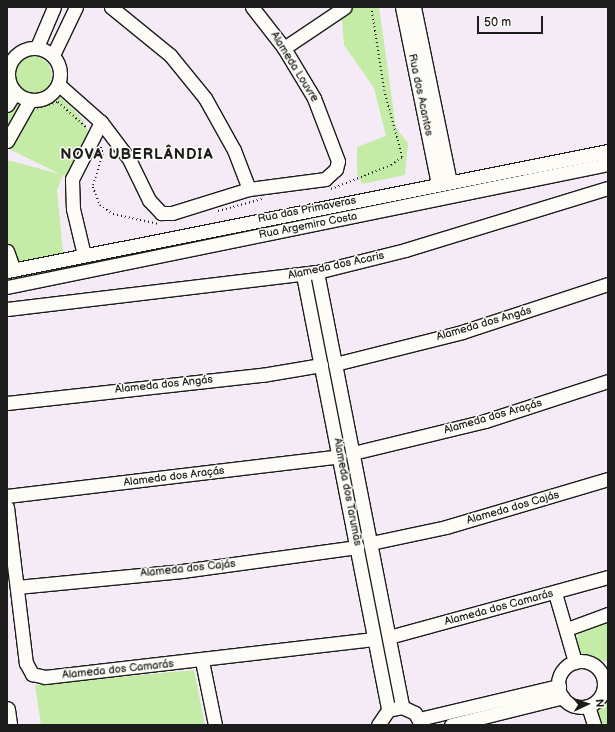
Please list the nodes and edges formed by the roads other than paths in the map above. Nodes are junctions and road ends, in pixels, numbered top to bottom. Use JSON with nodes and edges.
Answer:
{"nodes":[{"id":1,"x":54,"y":7,"type":"edge"},
{"id":2,"x":76,"y":7,"type":"edge"},
{"id":3,"x":111,"y":7,"type":"edge"},
{"id":4,"x":252,"y":7,"type":"edge"},
{"id":5,"x":345,"y":7,"type":"edge"},
{"id":6,"x":402,"y":7,"type":"edge"},
{"id":7,"x":414,"y":7,"type":"edge"},
{"id":8,"x":37,"y":47,"type":"junction"},
{"id":9,"x":284,"y":48,"type":"junction"},
{"id":10,"x":53,"y":55,"type":"junction"},
{"id":11,"x":9,"y":61,"type":"edge"},
{"id":12,"x":58,"y":84,"type":"junction"},
{"id":13,"x":15,"y":92,"type":"junction"},
{"id":14,"x":30,"y":100,"type":"junction"},
{"id":15,"x":7,"y":105,"type":"edge"},
{"id":16,"x":101,"y":122,"type":"junction"},
{"id":17,"x":7,"y":141,"type":"edge"},
{"id":18,"x":608,"y":151,"type":"edge"},
{"id":19,"x":608,"y":164,"type":"edge"},
{"id":20,"x":444,"y":183,"type":"junction"},
{"id":21,"x":608,"y":188,"type":"edge"},
{"id":22,"x":249,"y":189,"type":"junction"},
{"id":23,"x":203,"y":231,"type":"junction"},
{"id":24,"x":206,"y":247,"type":"junction"},
{"id":25,"x":7,"y":251,"type":"edge"},
{"id":26,"x":84,"y":255,"type":"junction"},
{"id":27,"x":53,"y":261,"type":"junction"},
{"id":28,"x":10,"y":270,"type":"edge"},
{"id":29,"x":317,"y":272,"type":"junction"},
{"id":30,"x":303,"y":275,"type":"junction"},
{"id":31,"x":52,"y":276,"type":"junction"},
{"id":32,"x":608,"y":284,"type":"edge"},
{"id":33,"x":7,"y":286,"type":"edge"},
{"id":34,"x":7,"y":309,"type":"edge"},
{"id":35,"x":335,"y":364,"type":"junction"},
{"id":36,"x":321,"y":365,"type":"junction"},
{"id":37,"x":608,"y":381,"type":"edge"},
{"id":38,"x":7,"y":403,"type":"edge"},
{"id":39,"x":344,"y":406,"type":"junction"},
{"id":40,"x":330,"y":409,"type":"junction"},
{"id":41,"x":353,"y":453,"type":"junction"},
{"id":42,"x":340,"y":456,"type":"junction"},
{"id":43,"x":608,"y":478,"type":"edge"},
{"id":44,"x":7,"y":496,"type":"edge"},
{"id":45,"x":355,"y":499,"type":"junction"},
{"id":46,"x":7,"y":506,"type":"edge"},
{"id":47,"x":371,"y":544,"type":"junction"},
{"id":48,"x":357,"y":547,"type":"junction"},
{"id":49,"x":608,"y":577,"type":"edge"},
{"id":50,"x":17,"y":587,"type":"junction"},
{"id":51,"x":380,"y":590,"type":"junction"},
{"id":52,"x":366,"y":593,"type":"junction"},
{"id":53,"x":555,"y":593,"type":"junction"},
{"id":54,"x":608,"y":614,"type":"edge"},
{"id":55,"x":567,"y":629,"type":"junction"},
{"id":56,"x":390,"y":637,"type":"junction"},
{"id":57,"x":374,"y":639,"type":"junction"},
{"id":58,"x":202,"y":661,"type":"junction"},
{"id":59,"x":575,"y":662,"type":"junction"},
{"id":60,"x":604,"y":670,"type":"edge"},
{"id":61,"x":606,"y":684,"type":"edge"},
{"id":62,"x":561,"y":692,"type":"junction"},
{"id":63,"x":588,"y":706,"type":"junction"},
{"id":64,"x":402,"y":707,"type":"junction"},
{"id":65,"x":7,"y":710,"type":"edge"},
{"id":66,"x":388,"y":710,"type":"junction"},
{"id":67,"x":420,"y":722,"type":"edge"},
{"id":68,"x":9,"y":725,"type":"edge"},
{"id":69,"x":215,"y":725,"type":"edge"},
{"id":70,"x":378,"y":725,"type":"edge"},
{"id":71,"x":451,"y":725,"type":"edge"},
{"id":72,"x":594,"y":725,"type":"edge"}],
"edges":[{"from":1,"to":8,"type":"street"},
{"from":2,"to":10,"type":"street"},
{"from":3,"to":22,"type":"street"},
{"from":4,"to":9,"type":"street","name":"Alameda Louvre"},
{"from":5,"to":9,"type":"street"},
{"from":6,"to":20,"type":"street","name":"Rua dos Acantos"},
{"from":7,"to":20,"type":"street","name":"Rua dos Acantos"},
{"from":8,"to":10,"type":"street"},
{"from":8,"to":11,"type":"street"},
{"from":9,"to":22,"type":"street","name":"Alameda Louvre"},
{"from":10,"to":12,"type":"street"},
{"from":11,"to":13,"type":"street"},
{"from":12,"to":14,"type":"street"},
{"from":12,"to":16,"type":"street"},
{"from":13,"to":14,"type":"street"},
{"from":13,"to":15,"type":"street"},
{"from":14,"to":17,"type":"street"},
{"from":16,"to":22,"type":"street"},
{"from":16,"to":26,"type":"street"},
{"from":18,"to":20,"type":"street","name":"Rua das Primaveras"},
{"from":19,"to":24,"type":"street","name":"Rua Argemiro Costa"},
{"from":20,"to":23,"type":"street","name":"Rua das Primaveras"},
{"from":21,"to":29,"type":"street","name":"Alameda dos Acaris"},
{"from":23,"to":24,"type":"street"},
{"from":23,"to":26,"type":"street","name":"Rua das Primaveras"},
{"from":24,"to":31,"type":"street","name":"Rua Argemiro Costa"},
{"from":25,"to":28,"type":"street"},
{"from":26,"to":27,"type":"street","name":"Rua das Primaveras"},
{"from":27,"to":28,"type":"street","name":"Rua das Primaveras"},
{"from":27,"to":31,"type":"street"},
{"from":29,"to":30,"type":"street","name":"Alameda dos Acaris"},
{"from":29,"to":35,"type":"street","name":"Alameda dos Tarumãs"},
{"from":30,"to":34,"type":"street","name":"Alameda dos Acaris"},
{"from":30,"to":36,"type":"street","name":"Alameda dos Tarumãs"},
{"from":31,"to":33,"type":"street","name":"Rua Argemiro Costa"},
{"from":32,"to":35,"type":"street","name":"Alameda dos Angás"},
{"from":35,"to":39,"type":"street","name":"Alameda dos Tarumãs"},
{"from":36,"to":38,"type":"street","name":"Alameda dos Angás"},
{"from":36,"to":40,"type":"street","name":"Alameda dos Tarumãs"},
{"from":37,"to":41,"type":"street","name":"Alameda dos Araçás"},
{"from":39,"to":40,"type":"street"},
{"from":39,"to":41,"type":"street","name":"Alameda dos Tarumãs"},
{"from":40,"to":42,"type":"street","name":"Alameda dos Tarumãs"},
{"from":41,"to":45,"type":"street","name":"Alameda dos Tarumãs"},
{"from":42,"to":44,"type":"street","name":"Alameda dos Araçás"},
{"from":42,"to":45,"type":"street","name":"Alameda dos Tarumãs"},
{"from":43,"to":47,"type":"street","name":"Alameda dos Cajás"},
{"from":45,"to":47,"type":"street","name":"Alameda dos Tarumãs"},
{"from":45,"to":48,"type":"street","name":"Alameda dos Tarumãs"},
{"from":46,"to":50,"type":"street","name":"Alameda dos Camarás"},
{"from":47,"to":51,"type":"street","name":"Alameda dos Tarumãs"},
{"from":48,"to":50,"type":"street","name":"Alameda dos Cajás"},
{"from":48,"to":52,"type":"street","name":"Alameda dos Tarumãs"},
{"from":49,"to":53,"type":"street","name":"Alameda dos Camarás"},
{"from":50,"to":58,"type":"street","name":"Alameda dos Camarás"},
{"from":51,"to":52,"type":"street"},
{"from":51,"to":56,"type":"street","name":"Alameda dos Tarumãs"},
{"from":52,"to":57,"type":"street","name":"Alameda dos Tarumãs"},
{"from":53,"to":55,"type":"street"},
{"from":53,"to":56,"type":"street","name":"Alameda dos Camarás"},
{"from":54,"to":55,"type":"street"},
{"from":55,"to":59,"type":"street"},
{"from":56,"to":64,"type":"street","name":"Alameda dos Tarumãs"},
{"from":57,"to":58,"type":"street","name":"Alameda dos Camarás"},
{"from":57,"to":66,"type":"street","name":"Alameda dos Tarumãs"},
{"from":58,"to":69,"type":"street"},
{"from":59,"to":60,"type":"street"},
{"from":59,"to":62,"type":"street"},
{"from":60,"to":61,"type":"street"},
{"from":61,"to":63,"type":"street"},
{"from":62,"to":63,"type":"street"},
{"from":62,"to":67,"type":"street"},
{"from":62,"to":71,"type":"street"},
{"from":63,"to":72,"type":"street"},
{"from":64,"to":66,"type":"street"},
{"from":64,"to":67,"type":"street"},
{"from":65,"to":68,"type":"main road"},
{"from":66,"to":70,"type":"street"}]}
